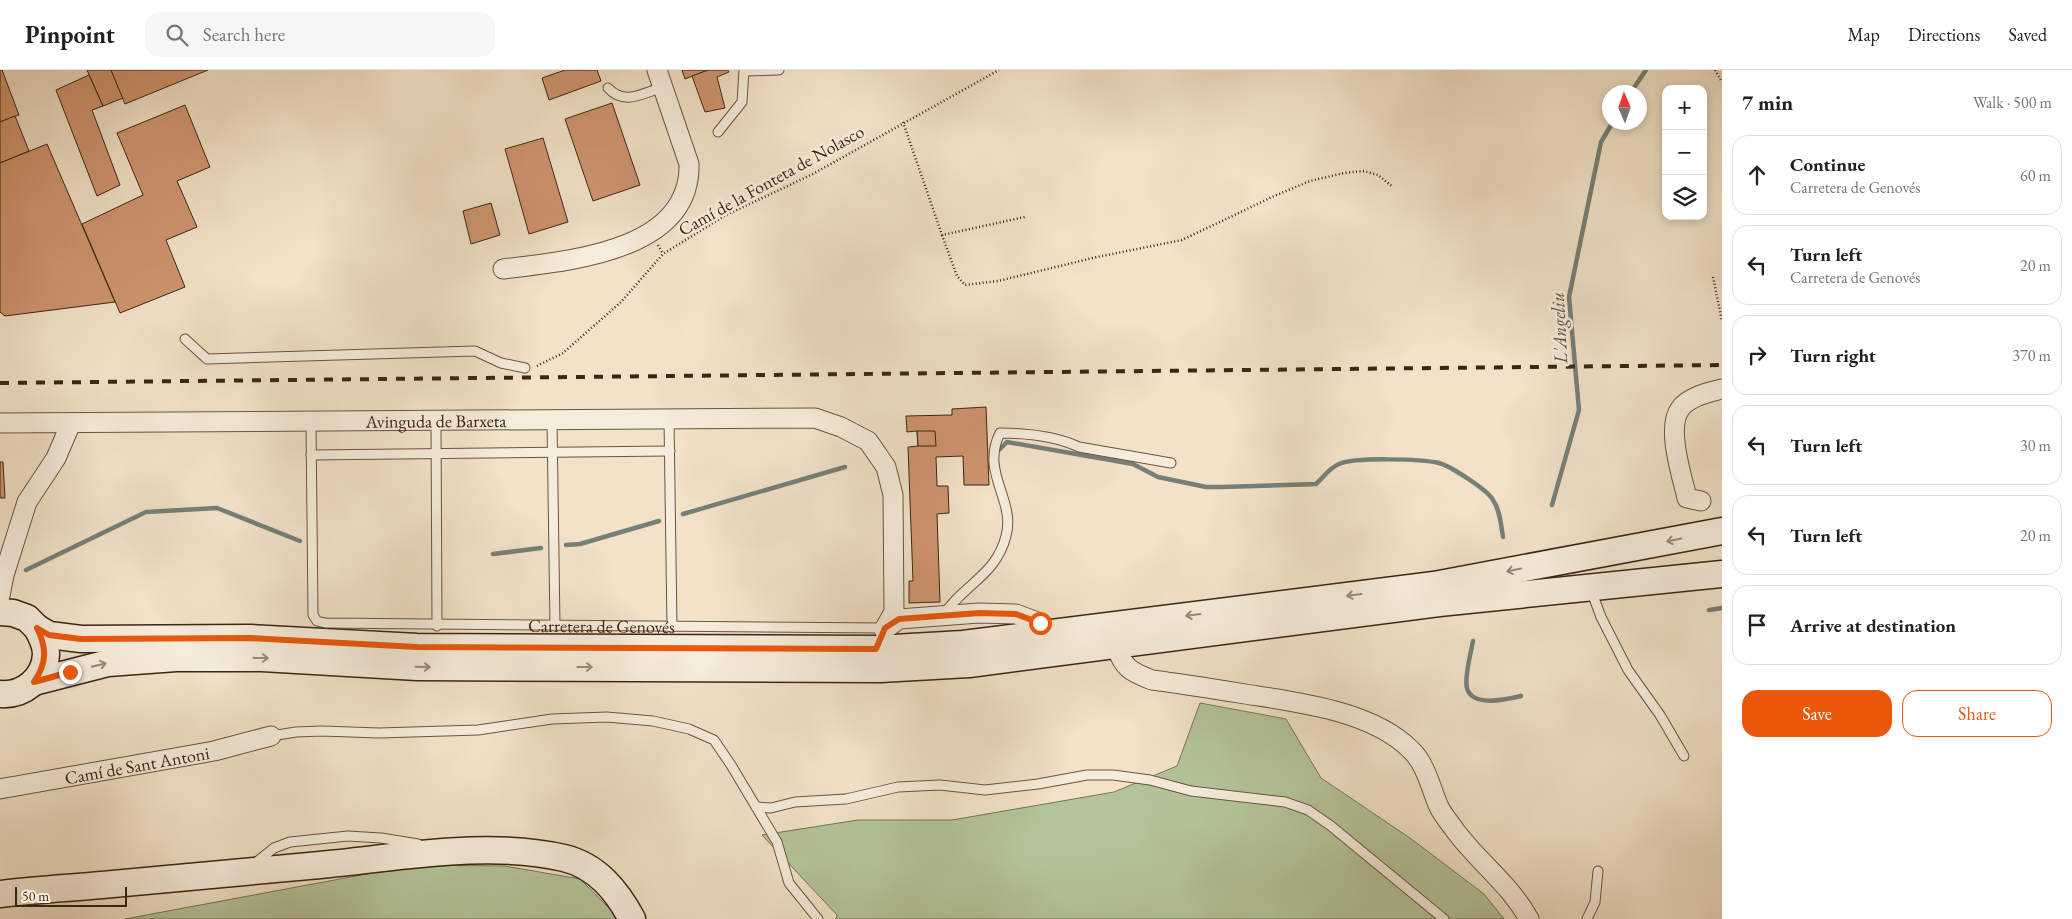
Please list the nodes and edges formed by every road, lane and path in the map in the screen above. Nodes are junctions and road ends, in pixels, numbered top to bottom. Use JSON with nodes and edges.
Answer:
{"nodes":[{"id":1,"x":779,"y":70,"type":"edge"},
{"id":2,"x":999,"y":70,"type":"edge"},
{"id":3,"x":1715,"y":70,"type":"edge"},
{"id":4,"x":744,"y":71,"type":"edge"},
{"id":5,"x":660,"y":78,"type":"edge"},
{"id":6,"x":1722,"y":82,"type":"edge"},
{"id":7,"x":608,"y":88,"type":"dead end"},
{"id":8,"x":903,"y":122,"type":"junction"},
{"id":9,"x":718,"y":132,"type":"dead end"},
{"id":10,"x":1393,"y":187,"type":"dead end"},
{"id":11,"x":1025,"y":217,"type":"dead end"},
{"id":12,"x":942,"y":235,"type":"junction"},
{"id":13,"x":503,"y":269,"type":"dead end"},
{"id":14,"x":1713,"y":278,"type":"dead end"},
{"id":15,"x":1722,"y":321,"type":"edge"},
{"id":16,"x":185,"y":339,"type":"dead end"},
{"id":17,"x":525,"y":368,"type":"joint"},
{"id":18,"x":1722,"y":389,"type":"edge"},
{"id":19,"x":552,"y":420,"type":"junction"},
{"id":20,"x":669,"y":420,"type":"junction"},
{"id":21,"x":436,"y":421,"type":"junction"},
{"id":22,"x":0,"y":423,"type":"edge"},
{"id":23,"x":71,"y":423,"type":"junction"},
{"id":24,"x":311,"y":423,"type":"junction"},
{"id":25,"x":670,"y":451,"type":"junction"},
{"id":26,"x":552,"y":452,"type":"junction"},
{"id":27,"x":435,"y":454,"type":"junction"},
{"id":28,"x":311,"y":455,"type":"junction"},
{"id":29,"x":1171,"y":463,"type":"dead end"},
{"id":30,"x":1700,"y":501,"type":"dead end"},
{"id":31,"x":1722,"y":531,"type":"edge"},
{"id":32,"x":1722,"y":574,"type":"edge"},
{"id":33,"x":1590,"y":587,"type":"junction"},
{"id":34,"x":0,"y":596,"type":"edge"},
{"id":35,"x":0,"y":612,"type":"edge"},
{"id":36,"x":943,"y":616,"type":"junction"},
{"id":37,"x":437,"y":626,"type":"junction"},
{"id":38,"x":555,"y":626,"type":"junction"},
{"id":39,"x":672,"y":627,"type":"junction"},
{"id":40,"x":37,"y":628,"type":"junction"},
{"id":41,"x":1054,"y":633,"type":"junction"},
{"id":42,"x":881,"y":638,"type":"junction"},
{"id":43,"x":1116,"y":646,"type":"junction"},
{"id":44,"x":34,"y":682,"type":"junction"},
{"id":45,"x":0,"y":694,"type":"edge"},
{"id":46,"x":271,"y":736,"type":"joint"},
{"id":47,"x":1684,"y":756,"type":"dead end"},
{"id":48,"x":0,"y":790,"type":"edge"},
{"id":49,"x":756,"y":807,"type":"junction"},
{"id":50,"x":1598,"y":871,"type":"dead end"},
{"id":51,"x":0,"y":894,"type":"edge"},
{"id":52,"x":632,"y":919,"type":"edge"},
{"id":53,"x":818,"y":919,"type":"edge"},
{"id":54,"x":1444,"y":919,"type":"edge"},
{"id":55,"x":1529,"y":919,"type":"edge"},
{"id":56,"x":1587,"y":919,"type":"edge"}],
"edges":[{"from":1,"to":4,"type":"lane"},
{"from":2,"to":8,"type":"path","name":"Camí de la Fonteta de Nolasco"},
{"from":3,"to":6,"type":"path"},
{"from":4,"to":9,"type":"lane"},
{"from":5,"to":7,"type":"lane"},
{"from":5,"to":13,"type":"street"},
{"from":8,"to":12,"type":"path"},
{"from":8,"to":17,"type":"path","name":"Camí de la Fonteta de Nolasco"},
{"from":10,"to":12,"type":"path"},
{"from":11,"to":12,"type":"path"},
{"from":14,"to":15,"type":"path"},
{"from":16,"to":17,"type":"lane"},
{"from":18,"to":30,"type":"street"},
{"from":19,"to":20,"type":"street","name":"Avinguda de Barxeta"},
{"from":19,"to":21,"type":"street","name":"Avinguda de Barxeta"},
{"from":19,"to":26,"type":"lane"},
{"from":20,"to":25,"type":"lane"},
{"from":20,"to":42,"type":"street","name":"Avinguda de Barxeta"},
{"from":21,"to":24,"type":"street","name":"Avinguda de Barxeta"},
{"from":21,"to":27,"type":"lane"},
{"from":22,"to":23,"type":"street","name":"Avinguda de Barxeta"},
{"from":23,"to":24,"type":"street","name":"Avinguda de Barxeta"},
{"from":23,"to":34,"type":"street"},
{"from":24,"to":28,"type":"lane"},
{"from":25,"to":26,"type":"lane"},
{"from":25,"to":39,"type":"lane"},
{"from":26,"to":27,"type":"lane"},
{"from":26,"to":38,"type":"lane"},
{"from":27,"to":28,"type":"lane"},
{"from":27,"to":37,"type":"lane"},
{"from":28,"to":37,"type":"lane","name":"Carretera de Genovés"},
{"from":29,"to":36,"type":"lane"},
{"from":31,"to":41,"type":"main road","one_way":true},
{"from":32,"to":33,"type":"main road"},
{"from":33,"to":43,"type":"main road"},
{"from":33,"to":47,"type":"lane"},
{"from":35,"to":40,"type":"main road"},
{"from":36,"to":41,"type":"street","name":"Carretera de Genovés"},
{"from":36,"to":42,"type":"street","name":"Carretera de Genovés"},
{"from":37,"to":38,"type":"lane","name":"Carretera de Genovés"},
{"from":38,"to":39,"type":"lane","name":"Carretera de Genovés"},
{"from":39,"to":42,"type":"lane","name":"Carretera de Genovés"},
{"from":40,"to":42,"type":"main road"},
{"from":40,"to":44,"type":"main road"},
{"from":41,"to":42,"type":"main road"},
{"from":44,"to":43,"type":"main road","one_way":true},
{"from":43,"to":55,"type":"street"},
{"from":44,"to":45,"type":"main road"},
{"from":46,"to":48,"type":"street","name":"Camí de Sant Antoni"},
{"from":46,"to":49,"type":"lane"},
{"from":49,"to":53,"type":"lane"},
{"from":49,"to":54,"type":"lane"},
{"from":50,"to":56,"type":"lane"},
{"from":51,"to":52,"type":"main road"}]}
